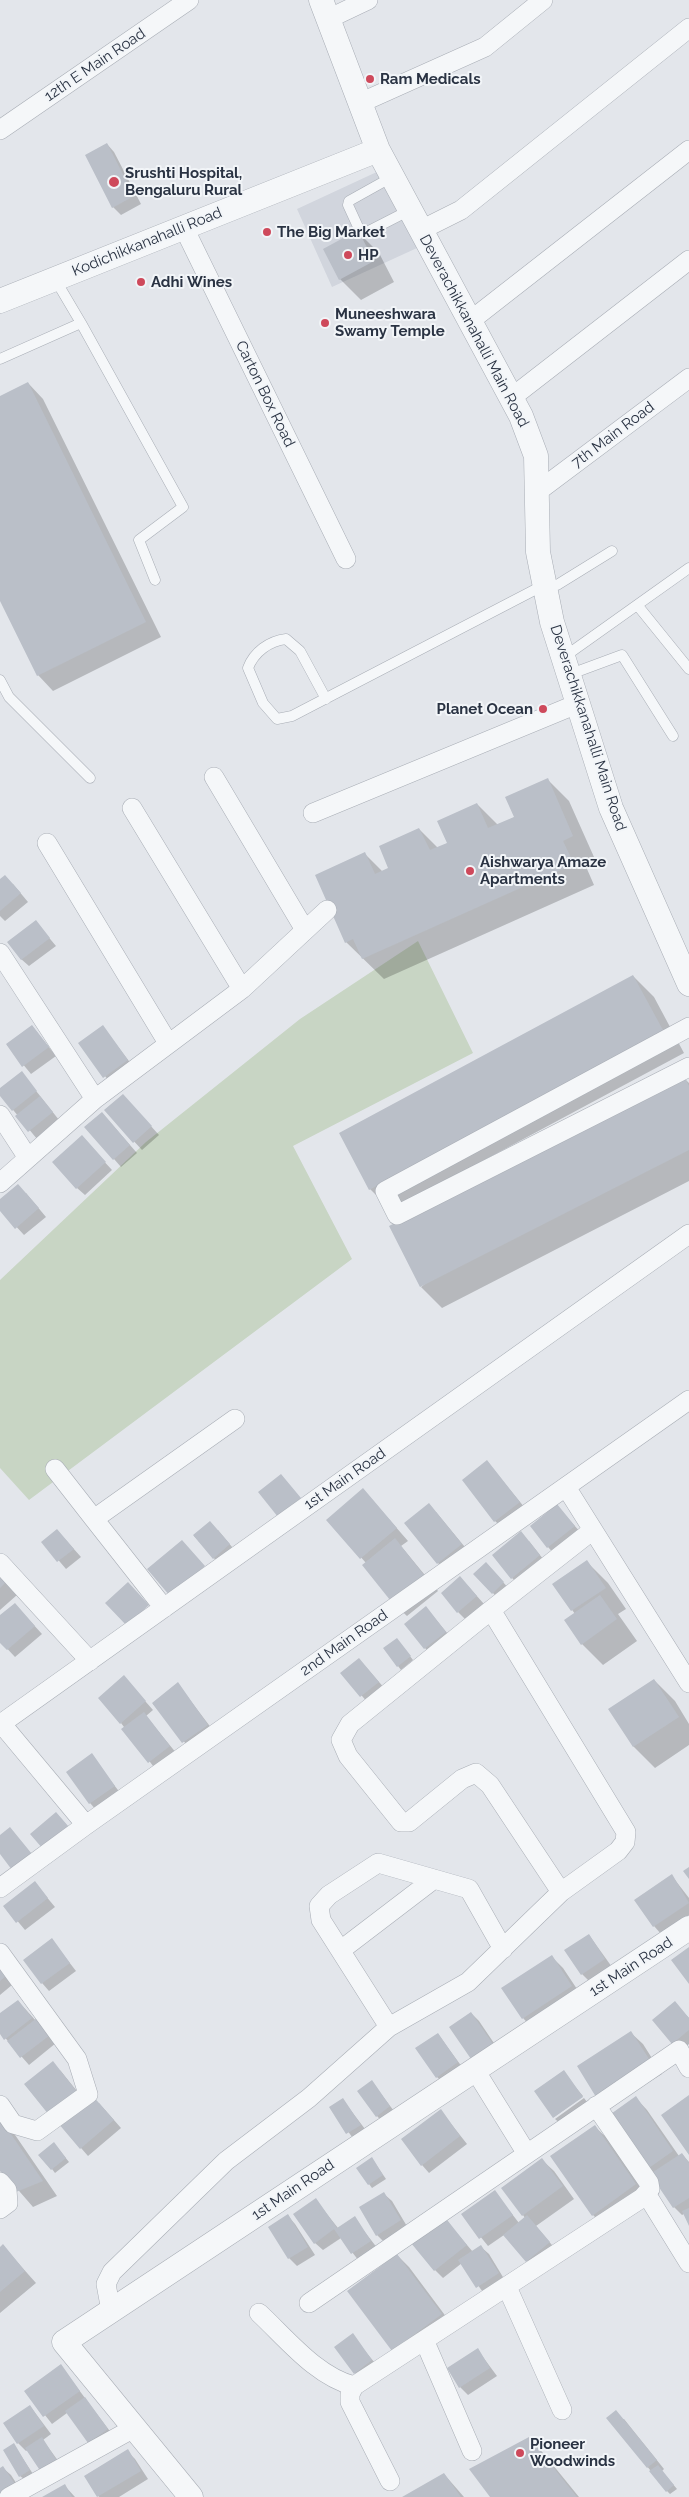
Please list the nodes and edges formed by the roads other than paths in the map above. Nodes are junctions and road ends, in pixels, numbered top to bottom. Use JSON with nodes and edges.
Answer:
{"nodes":[{"id":1,"x":189,"y":0,"type":"edge"},
{"id":2,"x":368,"y":0,"type":"edge"},
{"id":3,"x":542,"y":0,"type":"edge"},
{"id":4,"x":324,"y":9,"type":"edge"},
{"id":5,"x":689,"y":28,"type":"edge"},
{"id":6,"x":360,"y":103,"type":"junction"},
{"id":7,"x":0,"y":130,"type":"edge"},
{"id":8,"x":378,"y":150,"type":"junction"},
{"id":9,"x":689,"y":150,"type":"edge"},
{"id":10,"x":392,"y":177,"type":"junction"},
{"id":11,"x":415,"y":220,"type":"junction"},
{"id":12,"x":184,"y":228,"type":"junction"},
{"id":13,"x":689,"y":260,"type":"edge"},
{"id":14,"x":55,"y":279,"type":"junction"},
{"id":15,"x":0,"y":301,"type":"edge"},
{"id":16,"x":470,"y":321,"type":"junction"},
{"id":17,"x":81,"y":323,"type":"junction"},
{"id":18,"x":0,"y":360,"type":"edge"},
{"id":19,"x":689,"y":378,"type":"edge"},
{"id":20,"x":511,"y":398,"type":"junction"},
{"id":21,"x":537,"y":492,"type":"junction"},
{"id":22,"x":612,"y":551,"type":"dead end"},
{"id":23,"x":346,"y":559,"type":"dead end"},
{"id":24,"x":689,"y":568,"type":"edge"},
{"id":25,"x":155,"y":580,"type":"dead end"},
{"id":26,"x":544,"y":585,"type":"junction"},
{"id":27,"x":638,"y":606,"type":"junction"},
{"id":28,"x":566,"y":666,"type":"junction"},
{"id":29,"x":689,"y":669,"type":"edge"},
{"id":30,"x":0,"y":680,"type":"edge"},
{"id":31,"x":326,"y":699,"type":"junction"},
{"id":32,"x":577,"y":704,"type":"junction"},
{"id":33,"x":673,"y":736,"type":"dead end"},
{"id":34,"x":214,"y":777,"type":"dead end"},
{"id":35,"x":90,"y":778,"type":"dead end"},
{"id":36,"x":132,"y":808,"type":"dead end"},
{"id":37,"x":313,"y":813,"type":"dead end"},
{"id":38,"x":47,"y":843,"type":"dead end"},
{"id":39,"x":327,"y":910,"type":"dead end"},
{"id":40,"x":305,"y":930,"type":"junction"},
{"id":41,"x":0,"y":953,"type":"edge"},
{"id":42,"x":689,"y":984,"type":"edge"},
{"id":43,"x":242,"y":990,"type":"junction"},
{"id":44,"x":689,"y":1027,"type":"edge"},
{"id":45,"x":168,"y":1043,"type":"junction"},
{"id":46,"x":689,"y":1067,"type":"edge"},
{"id":47,"x":95,"y":1099,"type":"junction"},
{"id":48,"x":0,"y":1115,"type":"edge"},
{"id":49,"x":28,"y":1158,"type":"junction"},
{"id":50,"x":0,"y":1183,"type":"edge"},
{"id":51,"x":689,"y":1234,"type":"edge"},
{"id":52,"x":689,"y":1400,"type":"edge"},
{"id":53,"x":235,"y":1419,"type":"dead end"},
{"id":54,"x":55,"y":1469,"type":"dead end"},
{"id":55,"x":566,"y":1487,"type":"junction"},
{"id":56,"x":94,"y":1519,"type":"junction"},
{"id":57,"x":593,"y":1530,"type":"junction"},
{"id":58,"x":0,"y":1563,"type":"edge"},
{"id":59,"x":164,"y":1608,"type":"junction"},
{"id":60,"x":491,"y":1610,"type":"junction"},
{"id":61,"x":90,"y":1661,"type":"junction"},
{"id":62,"x":689,"y":1683,"type":"edge"},
{"id":63,"x":1,"y":1723,"type":"edge"},
{"id":64,"x":86,"y":1825,"type":"junction"},
{"id":65,"x":434,"y":1879,"type":"junction"},
{"id":66,"x":0,"y":1888,"type":"edge"},
{"id":67,"x":561,"y":1892,"type":"junction"},
{"id":68,"x":689,"y":1928,"type":"edge"},
{"id":69,"x":503,"y":1949,"type":"junction"},
{"id":70,"x":341,"y":1950,"type":"junction"},
{"id":71,"x":0,"y":1952,"type":"edge"},
{"id":72,"x":389,"y":2027,"type":"junction"},
{"id":73,"x":687,"y":2061,"type":"edge"},
{"id":74,"x":475,"y":2070,"type":"junction"},
{"id":75,"x":0,"y":2105,"type":"edge"},
{"id":76,"x":596,"y":2106,"type":"junction"},
{"id":77,"x":527,"y":2154,"type":"junction"},
{"id":78,"x":0,"y":2182,"type":"edge"},
{"id":79,"x":647,"y":2195,"type":"junction"},
{"id":80,"x":0,"y":2209,"type":"edge"},
{"id":81,"x":689,"y":2263,"type":"edge"},
{"id":82,"x":507,"y":2288,"type":"junction"},
{"id":83,"x":310,"y":2303,"type":"dead end"},
{"id":84,"x":111,"y":2310,"type":"junction"},
{"id":85,"x":259,"y":2313,"type":"dead end"},
{"id":86,"x":425,"y":2342,"type":"junction"},
{"id":87,"x":354,"y":2386,"type":"junction"},
{"id":88,"x":562,"y":2410,"type":"dead end"},
{"id":89,"x":134,"y":2428,"type":"junction"},
{"id":90,"x":472,"y":2451,"type":"dead end"},
{"id":91,"x":390,"y":2481,"type":"dead end"},
{"id":92,"x":9,"y":2497,"type":"edge"},
{"id":93,"x":191,"y":2497,"type":"edge"}],
"edges":[{"from":1,"to":7,"type":"street","name":"12th E Main Road"},
{"from":2,"to":4,"type":"street"},
{"from":3,"to":6,"type":"street"},
{"from":4,"to":6,"type":"street","name":"Deverachikkanahalli Main Road"},
{"from":5,"to":11,"type":"street"},
{"from":6,"to":8,"type":"street","name":"Deverachikkanahalli Main Road"},
{"from":8,"to":10,"type":"street","name":"Deverachikkanahalli Main Road"},
{"from":8,"to":12,"type":"street","name":"Kodichikkanahalli Road"},
{"from":9,"to":16,"type":"street"},
{"from":10,"to":11,"type":"street","name":"Deverachikkanahalli Main Road"},
{"from":10,"to":11,"type":"lane"},
{"from":11,"to":16,"type":"street","name":"Deverachikkanahalli Main Road"},
{"from":12,"to":14,"type":"street","name":"Kodichikkanahalli Road"},
{"from":12,"to":23,"type":"street","name":"Carton Box Road"},
{"from":13,"to":20,"type":"street"},
{"from":14,"to":15,"type":"street","name":"Kodichikkanahalli Road"},
{"from":14,"to":17,"type":"lane"},
{"from":16,"to":20,"type":"street","name":"Deverachikkanahalli Main Road"},
{"from":17,"to":18,"type":"lane"},
{"from":17,"to":25,"type":"lane"},
{"from":19,"to":21,"type":"street","name":"7th Main Road"},
{"from":20,"to":21,"type":"street","name":"Deverachikkanahalli Main Road"},
{"from":21,"to":26,"type":"street","name":"Deverachikkanahalli Main Road"},
{"from":22,"to":26,"type":"lane"},
{"from":24,"to":27,"type":"lane"},
{"from":26,"to":28,"type":"street","name":"Deverachikkanahalli Main Road"},
{"from":26,"to":31,"type":"lane"},
{"from":27,"to":28,"type":"lane"},
{"from":27,"to":29,"type":"lane"},
{"from":28,"to":32,"type":"street","name":"Deverachikkanahalli Main Road"},
{"from":28,"to":33,"type":"lane"},
{"from":30,"to":35,"type":"lane"},
{"from":31,"to":31,"type":"lane"},
{"from":32,"to":37,"type":"street"},
{"from":32,"to":42,"type":"street","name":"Deverachikkanahalli Main Road"},
{"from":34,"to":40,"type":"street"},
{"from":36,"to":43,"type":"street"},
{"from":38,"to":45,"type":"street"},
{"from":39,"to":40,"type":"street"},
{"from":40,"to":43,"type":"street"},
{"from":41,"to":47,"type":"street"},
{"from":43,"to":45,"type":"street"},
{"from":44,"to":46,"type":"street"},
{"from":45,"to":47,"type":"street"},
{"from":47,"to":49,"type":"street"},
{"from":48,"to":49,"type":"street"},
{"from":49,"to":50,"type":"street"},
{"from":51,"to":59,"type":"street","name":"1st Main Road"},
{"from":52,"to":55,"type":"street","name":"2nd Main Road"},
{"from":53,"to":56,"type":"street"},
{"from":54,"to":56,"type":"street"},
{"from":55,"to":57,"type":"street"},
{"from":55,"to":64,"type":"street","name":"2nd Main Road"},
{"from":56,"to":59,"type":"street"},
{"from":57,"to":60,"type":"street"},
{"from":57,"to":62,"type":"street"},
{"from":58,"to":61,"type":"street"},
{"from":59,"to":61,"type":"street","name":"1st Main Road"},
{"from":60,"to":67,"type":"street"},
{"from":60,"to":67,"type":"street"},
{"from":61,"to":63,"type":"street","name":"1st Main Road"},
{"from":63,"to":64,"type":"street"},
{"from":64,"to":66,"type":"street","name":"2nd Main Road"},
{"from":65,"to":69,"type":"street"},
{"from":65,"to":70,"type":"street"},
{"from":65,"to":70,"type":"street"},
{"from":67,"to":69,"type":"street"},
{"from":68,"to":74,"type":"street","name":"1st Main Road"},
{"from":69,"to":72,"type":"street"},
{"from":70,"to":72,"type":"street"},
{"from":71,"to":75,"type":"street"},
{"from":72,"to":84,"type":"street"},
{"from":73,"to":76,"type":"street"},
{"from":74,"to":77,"type":"street"},
{"from":74,"to":84,"type":"street","name":"1st Main Road"},
{"from":76,"to":77,"type":"street"},
{"from":76,"to":79,"type":"street"},
{"from":77,"to":83,"type":"street"},
{"from":78,"to":80,"type":"street"},
{"from":79,"to":81,"type":"street"},
{"from":79,"to":82,"type":"street"},
{"from":82,"to":86,"type":"street"},
{"from":82,"to":88,"type":"street"},
{"from":84,"to":89,"type":"street","name":"1st Main Road"},
{"from":85,"to":87,"type":"street"},
{"from":86,"to":87,"type":"street"},
{"from":86,"to":90,"type":"street"},
{"from":87,"to":91,"type":"street"},
{"from":89,"to":92,"type":"street"},
{"from":89,"to":93,"type":"street","name":"1st Main Road"}]}
